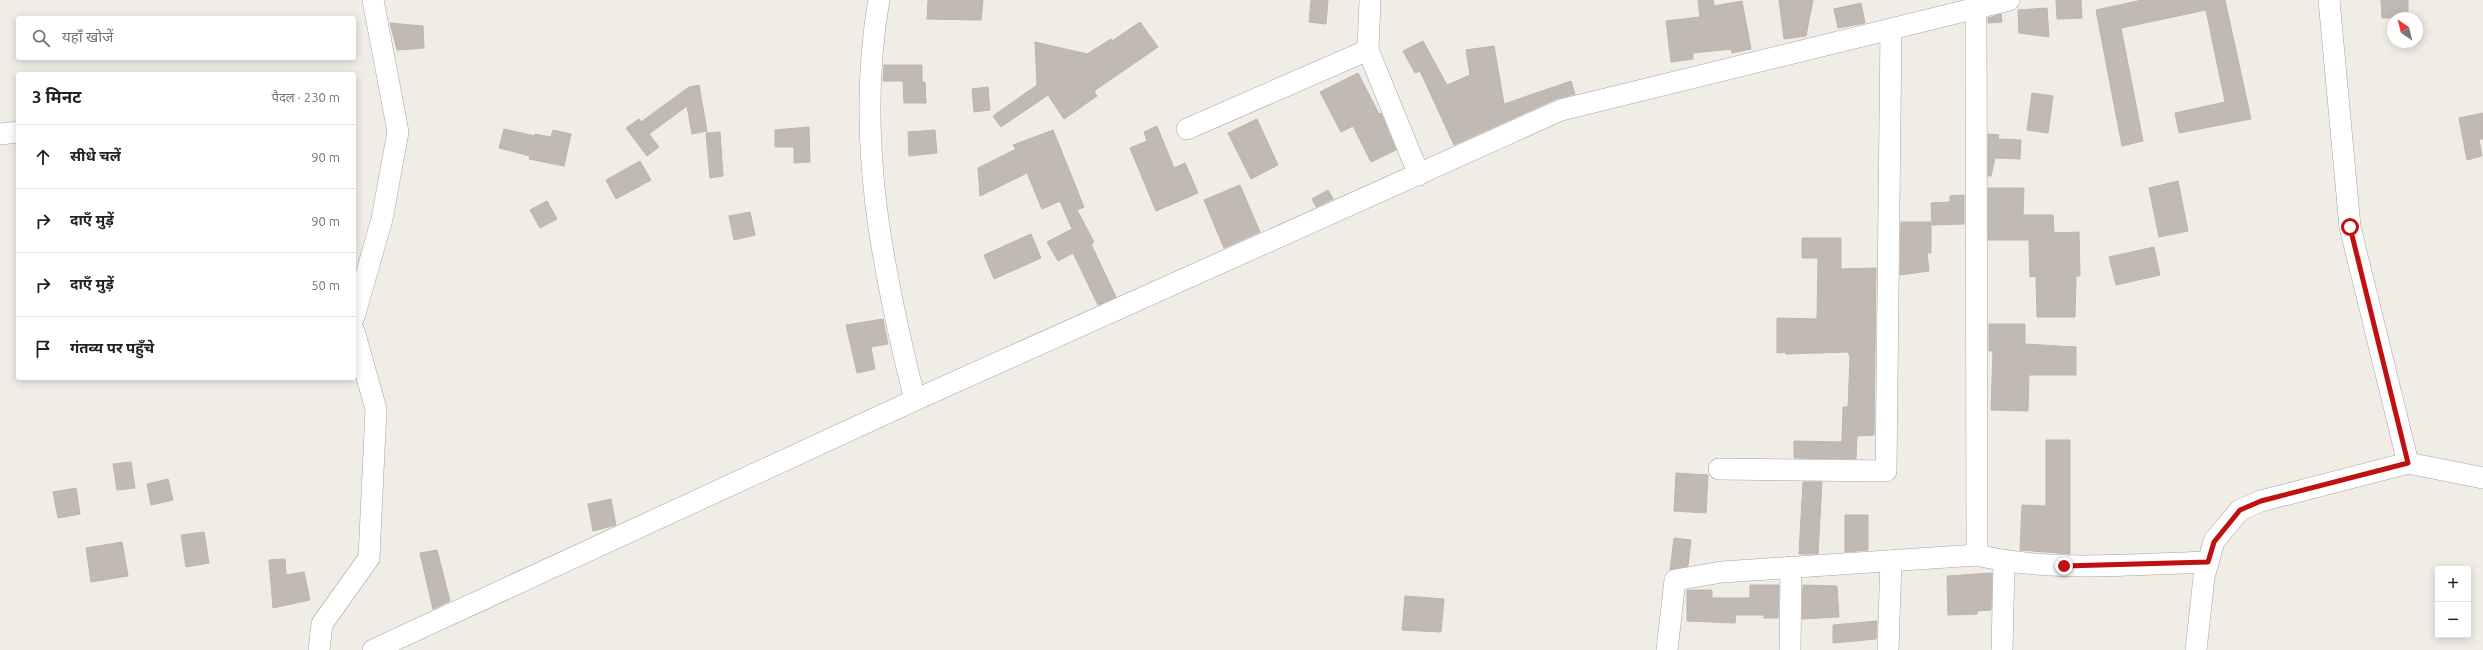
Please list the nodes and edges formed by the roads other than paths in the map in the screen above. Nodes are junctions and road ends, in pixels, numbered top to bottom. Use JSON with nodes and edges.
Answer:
{"nodes":[{"id":1,"x":373,"y":0,"type":"edge"},
{"id":2,"x":879,"y":0,"type":"edge"},
{"id":3,"x":1370,"y":0,"type":"edge"},
{"id":4,"x":2009,"y":0,"type":"edge"},
{"id":5,"x":2329,"y":0,"type":"edge"},
{"id":6,"x":1976,"y":8,"type":"junction"},
{"id":7,"x":1891,"y":29,"type":"junction"},
{"id":8,"x":1368,"y":50,"type":"junction"},
{"id":9,"x":1187,"y":129,"type":"dead end"},
{"id":10,"x":16,"y":132,"type":"edge"},
{"id":11,"x":0,"y":134,"type":"edge"},
{"id":12,"x":1419,"y":175,"type":"junction"},
{"id":13,"x":356,"y":310,"type":"edge"},
{"id":14,"x":356,"y":338,"type":"edge"},
{"id":15,"x":914,"y":400,"type":"junction"},
{"id":16,"x":2408,"y":463,"type":"junction"},
{"id":17,"x":1719,"y":469,"type":"dead end"},
{"id":18,"x":2483,"y":478,"type":"edge"},
{"id":19,"x":1977,"y":555,"type":"junction"},
{"id":20,"x":1892,"y":561,"type":"junction"},
{"id":21,"x":2004,"y":562,"type":"junction"},
{"id":22,"x":2208,"y":562,"type":"junction"},
{"id":23,"x":1791,"y":568,"type":"junction"},
{"id":24,"x":319,"y":650,"type":"edge"},
{"id":25,"x":373,"y":650,"type":"edge"},
{"id":26,"x":1667,"y":650,"type":"edge"},
{"id":27,"x":1790,"y":650,"type":"edge"},
{"id":28,"x":1888,"y":650,"type":"edge"},
{"id":29,"x":2002,"y":650,"type":"edge"},
{"id":30,"x":2196,"y":650,"type":"edge"}],
"edges":[{"from":1,"to":13,"type":"street"},
{"from":2,"to":15,"type":"street"},
{"from":3,"to":8,"type":"street"},
{"from":4,"to":6,"type":"street"},
{"from":5,"to":16,"type":"street"},
{"from":6,"to":7,"type":"street"},
{"from":6,"to":19,"type":"street"},
{"from":7,"to":12,"type":"street"},
{"from":7,"to":17,"type":"street"},
{"from":8,"to":9,"type":"street"},
{"from":8,"to":12,"type":"street"},
{"from":10,"to":11,"type":"street"},
{"from":12,"to":15,"type":"street"},
{"from":14,"to":24,"type":"street"},
{"from":15,"to":25,"type":"street"},
{"from":16,"to":18,"type":"street"},
{"from":16,"to":22,"type":"street"},
{"from":19,"to":20,"type":"street"},
{"from":19,"to":21,"type":"street"},
{"from":20,"to":23,"type":"street"},
{"from":20,"to":28,"type":"street"},
{"from":21,"to":22,"type":"street"},
{"from":21,"to":29,"type":"street"},
{"from":22,"to":30,"type":"street"},
{"from":23,"to":26,"type":"street"},
{"from":23,"to":27,"type":"street"}]}
